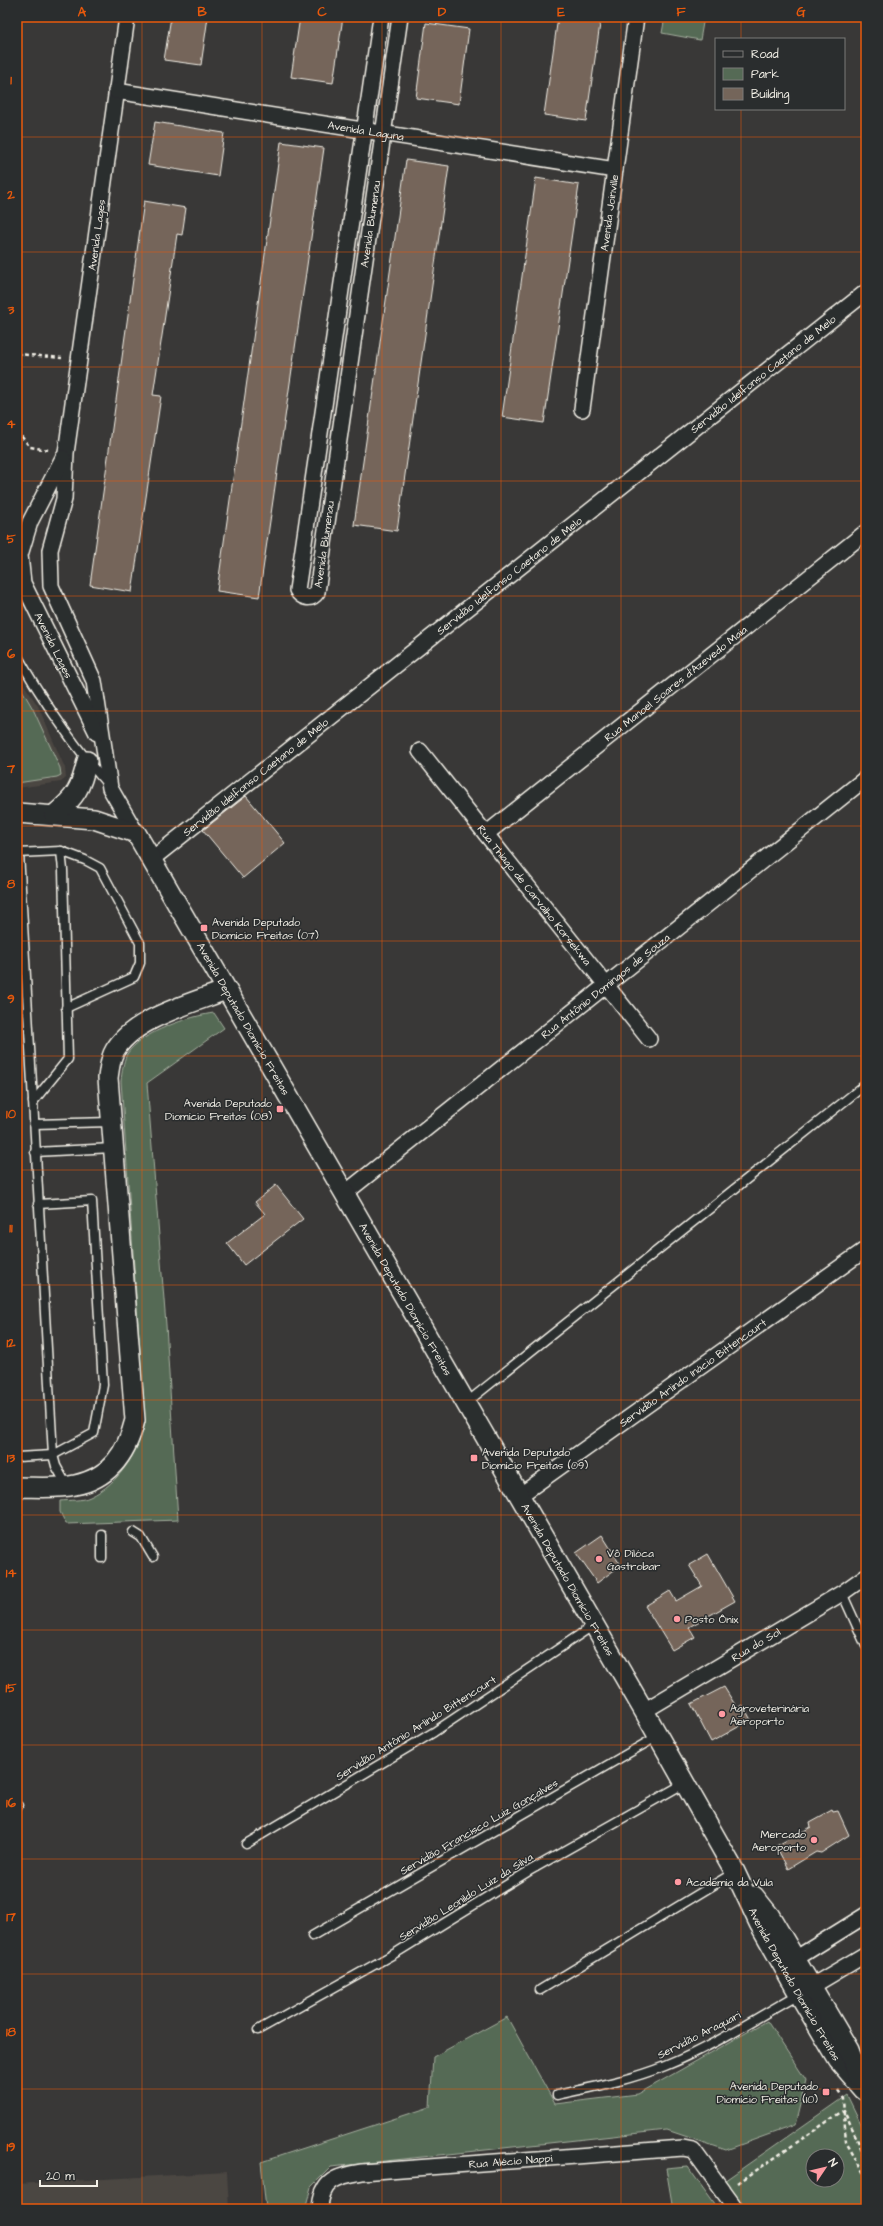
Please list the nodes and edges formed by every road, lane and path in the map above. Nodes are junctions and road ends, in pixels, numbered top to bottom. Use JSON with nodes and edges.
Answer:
{"nodes":[{"id":1,"x":127,"y":17,"type":"edge"},
{"id":2,"x":381,"y":17,"type":"edge"},
{"id":3,"x":400,"y":17,"type":"edge"},
{"id":4,"x":636,"y":17,"type":"edge"},
{"id":5,"x":116,"y":91,"type":"junction"},
{"id":6,"x":364,"y":129,"type":"junction"},
{"id":7,"x":384,"y":132,"type":"junction"},
{"id":8,"x":615,"y":170,"type":"junction"},
{"id":9,"x":866,"y":292,"type":"edge"},
{"id":10,"x":17,"y":354,"type":"edge"},
{"id":11,"x":79,"y":359,"type":"junction"},
{"id":12,"x":582,"y":409,"type":"dead end"},
{"id":13,"x":17,"y":431,"type":"edge"},
{"id":14,"x":66,"y":453,"type":"junction"},
{"id":15,"x":866,"y":532,"type":"edge"},
{"id":16,"x":17,"y":655,"type":"edge"},
{"id":17,"x":104,"y":746,"type":"junction"},
{"id":18,"x":420,"y":751,"type":"dead end"},
{"id":19,"x":87,"y":761,"type":"junction"},
{"id":20,"x":866,"y":778,"type":"edge"},
{"id":21,"x":110,"y":788,"type":"junction"},
{"id":22,"x":17,"y":813,"type":"edge"},
{"id":23,"x":54,"y":815,"type":"junction"},
{"id":24,"x":136,"y":833,"type":"junction"},
{"id":25,"x":486,"y":834,"type":"junction"},
{"id":26,"x":61,"y":851,"type":"junction"},
{"id":27,"x":18,"y":853,"type":"edge"},
{"id":28,"x":152,"y":859,"type":"junction"},
{"id":29,"x":606,"y":986,"type":"junction"},
{"id":30,"x":226,"y":990,"type":"junction"},
{"id":31,"x":66,"y":1008,"type":"junction"},
{"id":32,"x":649,"y":1039,"type":"dead end"},
{"id":33,"x":866,"y":1084,"type":"edge"},
{"id":34,"x":33,"y":1102,"type":"junction"},
{"id":35,"x":111,"y":1122,"type":"junction"},
{"id":36,"x":34,"y":1124,"type":"junction"},
{"id":37,"x":113,"y":1148,"type":"junction"},
{"id":38,"x":35,"y":1152,"type":"junction"},
{"id":39,"x":344,"y":1194,"type":"junction"},
{"id":40,"x":38,"y":1204,"type":"junction"},
{"id":41,"x":866,"y":1249,"type":"edge"},
{"id":42,"x":466,"y":1404,"type":"junction"},
{"id":43,"x":53,"y":1455,"type":"junction"},
{"id":44,"x":17,"y":1457,"type":"edge"},
{"id":45,"x":67,"y":1486,"type":"junction"},
{"id":46,"x":17,"y":1487,"type":"edge"},
{"id":47,"x":520,"y":1496,"type":"junction"},
{"id":48,"x":133,"y":1532,"type":"dead end"},
{"id":49,"x":102,"y":1535,"type":"dead end"},
{"id":50,"x":153,"y":1557,"type":"dead end"},
{"id":51,"x":102,"y":1558,"type":"dead end"},
{"id":52,"x":866,"y":1576,"type":"edge"},
{"id":53,"x":842,"y":1593,"type":"junction"},
{"id":54,"x":594,"y":1625,"type":"junction"},
{"id":55,"x":866,"y":1646,"type":"edge"},
{"id":56,"x":644,"y":1711,"type":"junction"},
{"id":57,"x":658,"y":1736,"type":"junction"},
{"id":58,"x":685,"y":1783,"type":"junction"},
{"id":59,"x":246,"y":1844,"type":"dead end"},
{"id":60,"x":735,"y":1872,"type":"junction"},
{"id":61,"x":866,"y":1915,"type":"edge"},
{"id":62,"x":312,"y":1936,"type":"dead end"},
{"id":63,"x":866,"y":1954,"type":"edge"},
{"id":64,"x":789,"y":1963,"type":"junction"},
{"id":65,"x":540,"y":1990,"type":"dead end"},
{"id":66,"x":805,"y":1990,"type":"junction"},
{"id":67,"x":258,"y":2030,"type":"dead end"},
{"id":68,"x":834,"y":2086,"type":"dead end"},
{"id":69,"x":865,"y":2091,"type":"edge"},
{"id":70,"x":557,"y":2096,"type":"dead end"},
{"id":71,"x":844,"y":2110,"type":"junction"},
{"id":72,"x":866,"y":2159,"type":"edge"},
{"id":73,"x":866,"y":2177,"type":"edge"},
{"id":74,"x":732,"y":2187,"type":"dead end"},
{"id":75,"x":320,"y":2209,"type":"edge"},
{"id":76,"x":736,"y":2209,"type":"edge"}],
"edges":[{"from":1,"to":5,"type":"street","name":"Avenida Lages"},
{"from":2,"to":6,"type":"street","name":"Avenida Blumenau"},
{"from":3,"to":7,"type":"street","name":"Avenida Blumenau"},
{"from":4,"to":8,"type":"street","name":"Avenida Joinville"},
{"from":5,"to":6,"type":"street","name":"Avenida Laguna"},
{"from":5,"to":11,"type":"street","name":"Avenida Lages"},
{"from":6,"to":7,"type":"street","name":"Avenida Laguna"},
{"from":6,"to":7,"type":"street","name":"Avenida Blumenau"},
{"from":7,"to":8,"type":"street","name":"Avenida Laguna"},
{"from":8,"to":12,"type":"street","name":"Avenida Joinville"},
{"from":9,"to":28,"type":"street","name":"Servidão Idelfonso Caetano de Melo"},
{"from":10,"to":11,"type":"path"},
{"from":11,"to":14,"type":"street","name":"Avenida Lages"},
{"from":13,"to":14,"type":"path"},
{"from":14,"to":17,"type":"street","name":"Avenida Lages"},
{"from":14,"to":17,"type":"street","name":"Avenida Lages"},
{"from":15,"to":25,"type":"street","name":"Rua Manoel Soares d'Azevedo Maia"},
{"from":16,"to":19,"type":"lane"},
{"from":17,"to":21,"type":"street","name":"Avenida Lages"},
{"from":18,"to":25,"type":"street","name":"Rua Thiago de Carvalho Korsekwa"},
{"from":19,"to":21,"type":"lane"},
{"from":19,"to":23,"type":"street"},
{"from":20,"to":29,"type":"street","name":"Rua Antônio Domingos de Souza"},
{"from":21,"to":24,"type":"street","name":"Avenida Lages"},
{"from":22,"to":23,"type":"street"},
{"from":23,"to":24,"type":"street"},
{"from":24,"to":28,"type":"street","name":"Avenida Deputado Diomício Freitas"},
{"from":25,"to":29,"type":"street","name":"Rua Thiago de Carvalho Korsekwa"},
{"from":26,"to":27,"type":"lane"},
{"from":26,"to":31,"type":"lane"},
{"from":26,"to":31,"type":"lane"},
{"from":27,"to":34,"type":"lane"},
{"from":28,"to":30,"type":"street","name":"Avenida Deputado Diomício Freitas"},
{"from":29,"to":32,"type":"street","name":"Rua Thiago de Carvalho Korsekwa"},
{"from":29,"to":39,"type":"street","name":"Rua Antônio Domingos de Souza"},
{"from":30,"to":35,"type":"street"},
{"from":30,"to":39,"type":"street","name":"Avenida Deputado Diomício Freitas"},
{"from":31,"to":34,"type":"lane"},
{"from":33,"to":42,"type":"lane"},
{"from":34,"to":36,"type":"lane"},
{"from":35,"to":36,"type":"lane"},
{"from":35,"to":37,"type":"street"},
{"from":36,"to":38,"type":"lane"},
{"from":37,"to":38,"type":"lane"},
{"from":37,"to":45,"type":"street"},
{"from":38,"to":40,"type":"lane"},
{"from":39,"to":42,"type":"street","name":"Avenida Deputado Diomício Freitas"},
{"from":40,"to":43,"type":"lane"},
{"from":40,"to":43,"type":"lane"},
{"from":41,"to":47,"type":"street","name":"Servidão Arlindo Inácio Bittencourt"},
{"from":42,"to":47,"type":"street","name":"Avenida Deputado Diomício Freitas"},
{"from":43,"to":44,"type":"lane"},
{"from":43,"to":45,"type":"lane"},
{"from":45,"to":46,"type":"street"},
{"from":47,"to":54,"type":"street","name":"Avenida Deputado Diomício Freitas"},
{"from":48,"to":50,"type":"lane"},
{"from":49,"to":51,"type":"lane"},
{"from":52,"to":53,"type":"street","name":"Rua do Sol"},
{"from":53,"to":55,"type":"lane"},
{"from":53,"to":56,"type":"street","name":"Rua do Sol"},
{"from":54,"to":56,"type":"street","name":"Avenida Deputado Diomício Freitas"},
{"from":54,"to":59,"type":"lane","name":"Servidão Antônio Arlindo Bittencourt"},
{"from":56,"to":57,"type":"street","name":"Avenida Deputado Diomício Freitas"},
{"from":57,"to":58,"type":"street","name":"Avenida Deputado Diomício Freitas"},
{"from":57,"to":62,"type":"lane","name":"Servidão Francisco Luiz Gonçalves"},
{"from":58,"to":60,"type":"street","name":"Avenida Deputado Diomício Freitas"},
{"from":58,"to":67,"type":"lane","name":"Servidão Leonildo Luiz da Silva"},
{"from":60,"to":64,"type":"street","name":"Avenida Deputado Diomício Freitas"},
{"from":60,"to":65,"type":"lane"},
{"from":61,"to":64,"type":"street"},
{"from":63,"to":66,"type":"street"},
{"from":64,"to":66,"type":"street","name":"Avenida Deputado Diomício Freitas"},
{"from":66,"to":69,"type":"street","name":"Avenida Deputado Diomício Freitas"},
{"from":66,"to":70,"type":"lane","name":"Servidão Araquari"},
{"from":68,"to":71,"type":"path"},
{"from":71,"to":72,"type":"path"},
{"from":71,"to":73,"type":"path"},
{"from":71,"to":74,"type":"path"},
{"from":75,"to":76,"type":"street","name":"Rua Alécio Nappi"}]}
